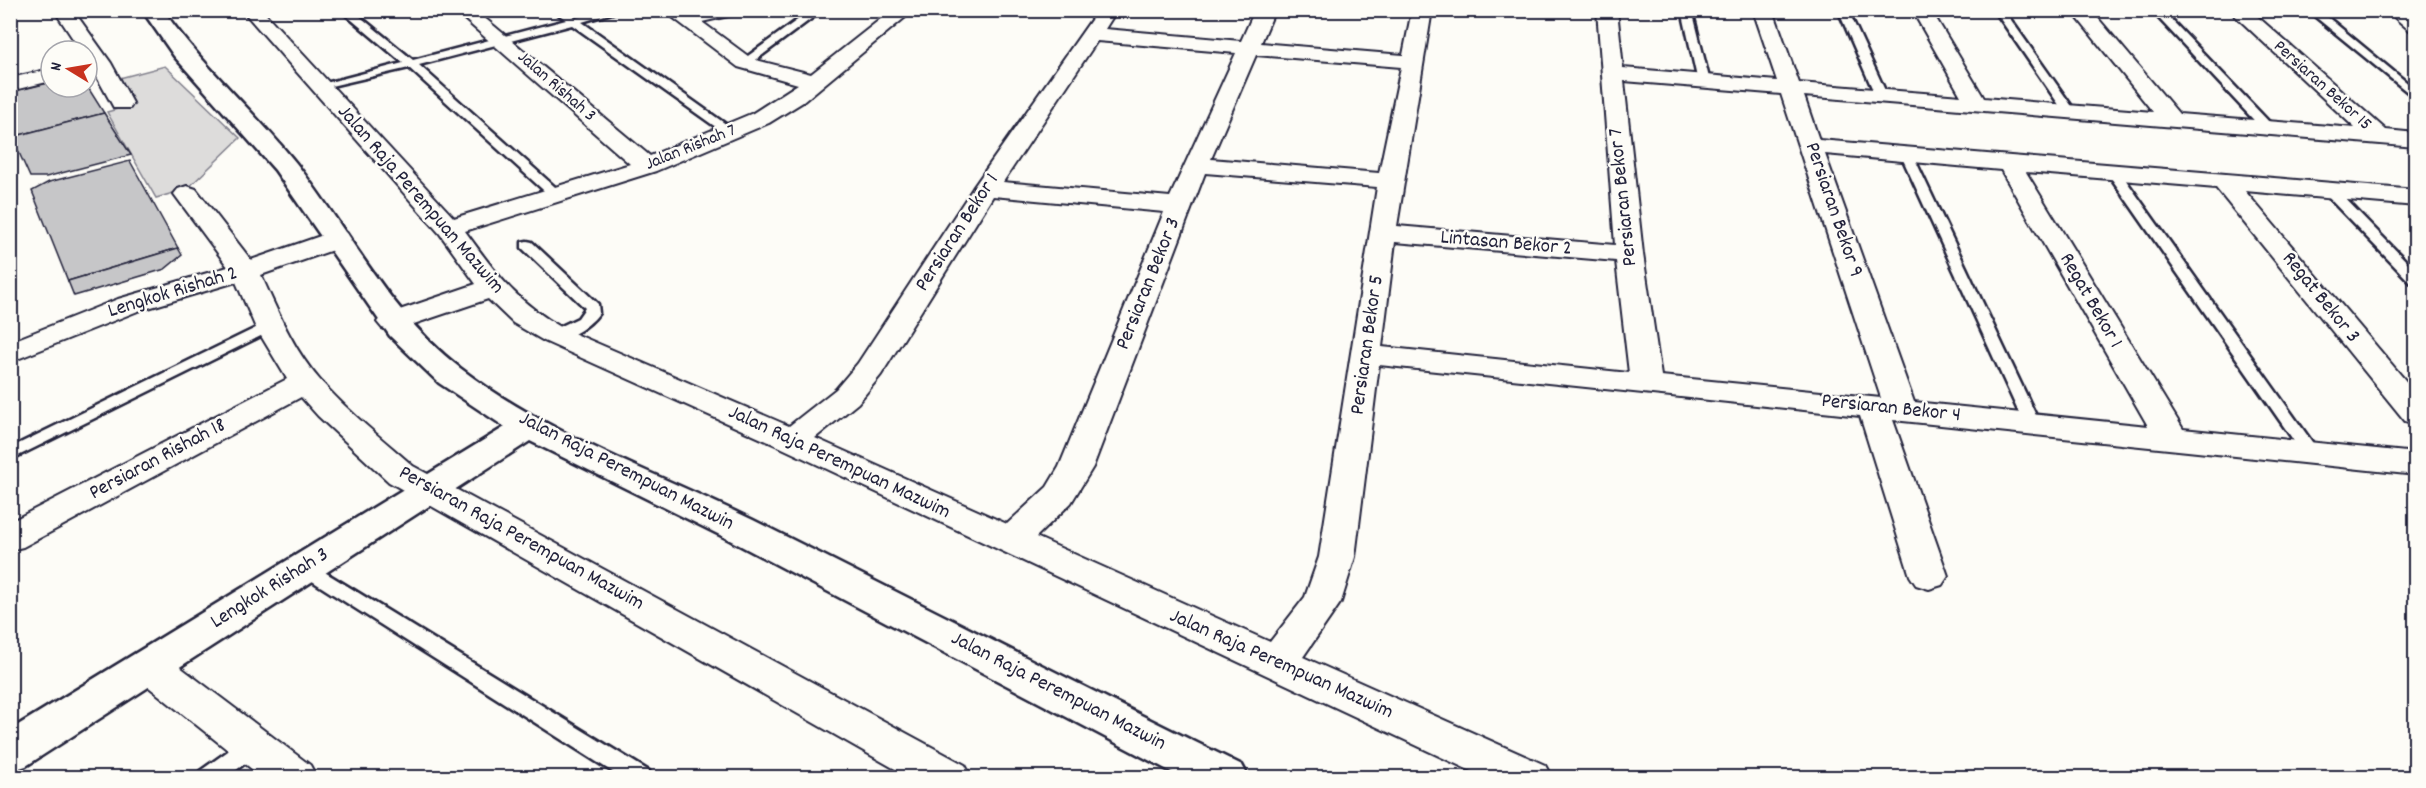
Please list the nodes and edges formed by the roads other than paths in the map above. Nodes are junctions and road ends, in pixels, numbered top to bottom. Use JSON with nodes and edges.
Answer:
{"nodes":[{"id":1,"x":63,"y":10,"type":"edge"},
{"id":2,"x":152,"y":10,"type":"edge"},
{"id":3,"x":251,"y":10,"type":"edge"},
{"id":4,"x":345,"y":10,"type":"edge"},
{"id":5,"x":463,"y":10,"type":"edge"},
{"id":6,"x":558,"y":10,"type":"edge"},
{"id":7,"x":617,"y":10,"type":"edge"},
{"id":8,"x":730,"y":10,"type":"edge"},
{"id":9,"x":818,"y":10,"type":"edge"},
{"id":10,"x":904,"y":10,"type":"edge"},
{"id":11,"x":1108,"y":10,"type":"edge"},
{"id":12,"x":1265,"y":10,"type":"edge"},
{"id":13,"x":1422,"y":10,"type":"edge"},
{"id":14,"x":1607,"y":10,"type":"edge"},
{"id":15,"x":1687,"y":10,"type":"edge"},
{"id":16,"x":1763,"y":10,"type":"edge"},
{"id":17,"x":1843,"y":10,"type":"edge"},
{"id":18,"x":1921,"y":10,"type":"edge"},
{"id":19,"x":1999,"y":10,"type":"edge"},
{"id":20,"x":2080,"y":10,"type":"edge"},
{"id":21,"x":2156,"y":10,"type":"edge"},
{"id":22,"x":2238,"y":10,"type":"edge"},
{"id":23,"x":2312,"y":10,"type":"edge"},
{"id":24,"x":2395,"y":10,"type":"edge"},
{"id":25,"x":679,"y":15,"type":"edge"},
{"id":26,"x":574,"y":22,"type":"junction"},
{"id":27,"x":2415,"y":26,"type":"edge"},
{"id":28,"x":1092,"y":34,"type":"junction"},
{"id":29,"x":79,"y":39,"type":"edge"},
{"id":30,"x":502,"y":41,"type":"junction"},
{"id":31,"x":1247,"y":48,"type":"junction"},
{"id":32,"x":1412,"y":62,"type":"junction"},
{"id":33,"x":744,"y":63,"type":"junction"},
{"id":34,"x":411,"y":64,"type":"junction"},
{"id":35,"x":99,"y":72,"type":"edge"},
{"id":36,"x":1612,"y":74,"type":"junction"},
{"id":37,"x":39,"y":78,"type":"edge"},
{"id":38,"x":814,"y":81,"type":"junction"},
{"id":39,"x":1704,"y":82,"type":"junction"},
{"id":40,"x":10,"y":85,"type":"edge"},
{"id":41,"x":322,"y":87,"type":"junction"},
{"id":42,"x":1790,"y":89,"type":"junction"},
{"id":43,"x":2415,"y":96,"type":"edge"},
{"id":44,"x":1882,"y":97,"type":"junction"},
{"id":45,"x":122,"y":103,"type":"dead end"},
{"id":46,"x":1977,"y":104,"type":"junction"},
{"id":47,"x":2070,"y":112,"type":"junction"},
{"id":48,"x":2173,"y":121,"type":"junction"},
{"id":49,"x":2268,"y":128,"type":"junction"},
{"id":50,"x":730,"y":132,"type":"junction"},
{"id":51,"x":2379,"y":137,"type":"junction"},
{"id":52,"x":2415,"y":140,"type":"edge"},
{"id":53,"x":1811,"y":146,"type":"junction"},
{"id":54,"x":1906,"y":153,"type":"junction"},
{"id":55,"x":2009,"y":163,"type":"junction"},
{"id":56,"x":1196,"y":165,"type":"junction"},
{"id":57,"x":647,"y":166,"type":"junction"},
{"id":58,"x":2113,"y":172,"type":"junction"},
{"id":59,"x":1390,"y":182,"type":"junction"},
{"id":60,"x":2224,"y":182,"type":"junction"},
{"id":61,"x":986,"y":188,"type":"junction"},
{"id":62,"x":2329,"y":190,"type":"junction"},
{"id":63,"x":187,"y":194,"type":"dead end"},
{"id":64,"x":557,"y":195,"type":"junction"},
{"id":65,"x":2415,"y":198,"type":"edge"},
{"id":66,"x":1180,"y":206,"type":"junction"},
{"id":67,"x":449,"y":228,"type":"junction"},
{"id":68,"x":1384,"y":233,"type":"junction"},
{"id":69,"x":338,"y":239,"type":"junction"},
{"id":70,"x":527,"y":245,"type":"dead end"},
{"id":71,"x":1629,"y":254,"type":"junction"},
{"id":72,"x":244,"y":271,"type":"junction"},
{"id":73,"x":2415,"y":280,"type":"edge"},
{"id":74,"x":494,"y":288,"type":"junction"},
{"id":75,"x":392,"y":322,"type":"junction"},
{"id":76,"x":270,"y":326,"type":"junction"},
{"id":77,"x":554,"y":335,"type":"junction"},
{"id":78,"x":10,"y":353,"type":"edge"},
{"id":79,"x":1367,"y":354,"type":"junction"},
{"id":80,"x":305,"y":382,"type":"junction"},
{"id":81,"x":1646,"y":383,"type":"junction"},
{"id":82,"x":1887,"y":409,"type":"junction"},
{"id":83,"x":2415,"y":414,"type":"edge"},
{"id":84,"x":2032,"y":424,"type":"junction"},
{"id":85,"x":530,"y":426,"type":"junction"},
{"id":86,"x":2172,"y":439,"type":"junction"},
{"id":87,"x":792,"y":440,"type":"junction"},
{"id":88,"x":2311,"y":453,"type":"junction"},
{"id":89,"x":10,"y":455,"type":"edge"},
{"id":90,"x":2415,"y":464,"type":"edge"},
{"id":91,"x":427,"y":489,"type":"junction"},
{"id":92,"x":10,"y":538,"type":"edge"},
{"id":93,"x":1010,"y":541,"type":"junction"},
{"id":94,"x":305,"y":567,"type":"junction"},
{"id":95,"x":1929,"y":576,"type":"dead end"},
{"id":96,"x":1276,"y":664,"type":"junction"},
{"id":97,"x":149,"y":665,"type":"junction"},
{"id":98,"x":253,"y":745,"type":"junction"},
{"id":99,"x":10,"y":753,"type":"edge"},
{"id":100,"x":208,"y":777,"type":"edge"},
{"id":101,"x":295,"y":777,"type":"edge"},
{"id":102,"x":641,"y":777,"type":"edge"},
{"id":103,"x":950,"y":777,"type":"edge"},
{"id":104,"x":1226,"y":777,"type":"edge"},
{"id":105,"x":1530,"y":777,"type":"edge"}],
"edges":[{"from":1,"to":29,"type":"street"},
{"from":2,"to":69,"type":"main road","name":"Jalan Raja Perempuan Mazwin"},
{"from":3,"to":41,"type":"street","name":"Jalan Raja Perempuan Mazwim"},
{"from":4,"to":34,"type":"lane"},
{"from":5,"to":30,"type":"street","name":"Jalan Rishah 3"},
{"from":6,"to":26,"type":"lane"},
{"from":7,"to":26,"type":"lane"},
{"from":8,"to":25,"type":"street"},
{"from":9,"to":33,"type":"lane"},
{"from":10,"to":38,"type":"street","name":"Jalan Rishah 7"},
{"from":11,"to":28,"type":"street","name":"Persiaran Bekor 1"},
{"from":12,"to":31,"type":"street","name":"Persiaran Bekor 3"},
{"from":13,"to":32,"type":"street","name":"Persiaran Bekor 5"},
{"from":14,"to":36,"type":"street","name":"Persiaran Bekor 7"},
{"from":15,"to":39,"type":"lane"},
{"from":16,"to":42,"type":"street","name":"Persiaran Bekor 9"},
{"from":17,"to":44,"type":"lane"},
{"from":18,"to":46,"type":"street"},
{"from":19,"to":47,"type":"lane"},
{"from":20,"to":48,"type":"street"},
{"from":21,"to":49,"type":"lane"},
{"from":22,"to":51,"type":"street","name":"Persiaran Bekor 15"},
{"from":23,"to":43,"type":"lane"},
{"from":24,"to":27,"type":"street"},
{"from":25,"to":33,"type":"street"},
{"from":26,"to":30,"type":"lane"},
{"from":26,"to":50,"type":"lane"},
{"from":28,"to":31,"type":"street"},
{"from":28,"to":61,"type":"street","name":"Persiaran Bekor 1"},
{"from":30,"to":34,"type":"lane"},
{"from":30,"to":57,"type":"street","name":"Jalan Rishah 3"},
{"from":31,"to":32,"type":"street"},
{"from":31,"to":56,"type":"street","name":"Persiaran Bekor 3"},
{"from":32,"to":59,"type":"street","name":"Persiaran Bekor 5"},
{"from":33,"to":38,"type":"street"},
{"from":34,"to":41,"type":"lane"},
{"from":34,"to":64,"type":"lane"},
{"from":35,"to":45,"type":"street"},
{"from":36,"to":39,"type":"street"},
{"from":36,"to":71,"type":"street","name":"Persiaran Bekor 7"},
{"from":37,"to":40,"type":"street"},
{"from":38,"to":50,"type":"street","name":"Jalan Rishah 7"},
{"from":39,"to":42,"type":"street"},
{"from":41,"to":67,"type":"street","name":"Jalan Raja Perempuan Mazwim"},
{"from":42,"to":44,"type":"street"},
{"from":42,"to":53,"type":"street","name":"Persiaran Bekor 9"},
{"from":44,"to":46,"type":"street"},
{"from":46,"to":47,"type":"street"},
{"from":47,"to":48,"type":"street"},
{"from":48,"to":49,"type":"street"},
{"from":49,"to":51,"type":"street"},
{"from":50,"to":57,"type":"street","name":"Jalan Rishah 7"},
{"from":51,"to":52,"type":"street"},
{"from":53,"to":54,"type":"street"},
{"from":53,"to":82,"type":"street","name":"Persiaran Bekor 9"},
{"from":54,"to":55,"type":"street"},
{"from":54,"to":84,"type":"lane"},
{"from":55,"to":58,"type":"street"},
{"from":55,"to":86,"type":"street","name":"Regat Bekor 1"},
{"from":56,"to":59,"type":"street"},
{"from":56,"to":66,"type":"street","name":"Persiaran Bekor 3"},
{"from":57,"to":64,"type":"street","name":"Jalan Rishah 7"},
{"from":58,"to":60,"type":"street"},
{"from":58,"to":88,"type":"lane"},
{"from":59,"to":68,"type":"street","name":"Persiaran Bekor 5"},
{"from":60,"to":62,"type":"street"},
{"from":60,"to":83,"type":"street","name":"Regat Bekor 3"},
{"from":61,"to":66,"type":"street"},
{"from":61,"to":87,"type":"street","name":"Persiaran Bekor 1"},
{"from":62,"to":65,"type":"street"},
{"from":62,"to":73,"type":"lane"},
{"from":63,"to":72,"type":"street","name":"Persiaran Raja Perempuan Mazwim"},
{"from":64,"to":67,"type":"street","name":"Jalan Rishah 7"},
{"from":66,"to":93,"type":"street","name":"Persiaran Bekor 3"},
{"from":67,"to":74,"type":"street","name":"Jalan Raja Perempuan Mazwim"},
{"from":68,"to":71,"type":"street","name":"Lintasan Bekor 2"},
{"from":68,"to":79,"type":"street","name":"Persiaran Bekor 5"},
{"from":69,"to":72,"type":"street","name":"Lengkok Rishah 2"},
{"from":69,"to":75,"type":"main road","name":"Jalan Raja Perempuan Mazwin"},
{"from":70,"to":77,"type":"lane"},
{"from":71,"to":81,"type":"street","name":"Persiaran Bekor 7"},
{"from":72,"to":76,"type":"street","name":"Persiaran Raja Perempuan Mazwim"},
{"from":72,"to":78,"type":"street","name":"Lengkok Rishah 2"},
{"from":74,"to":75,"type":"street"},
{"from":74,"to":77,"type":"street","name":"Jalan Raja Perempuan Mazwim"},
{"from":75,"to":85,"type":"main road","name":"Jalan Raja Perempuan Mazwin"},
{"from":76,"to":80,"type":"street","name":"Persiaran Raja Perempuan Mazwim"},
{"from":76,"to":89,"type":"lane"},
{"from":77,"to":87,"type":"street","name":"Jalan Raja Perempuan Mazwim"},
{"from":79,"to":81,"type":"street","name":"Persiaran Bekor 4"},
{"from":79,"to":96,"type":"street","name":"Persiaran Bekor 5"},
{"from":80,"to":91,"type":"street","name":"Persiaran Raja Perempuan Mazwim"},
{"from":80,"to":92,"type":"street","name":"Persiaran Rishah 18"},
{"from":81,"to":82,"type":"street","name":"Persiaran Bekor 4"},
{"from":82,"to":84,"type":"street","name":"Persiaran Bekor 4"},
{"from":82,"to":95,"type":"street","name":"Persiaran Bekor 9"},
{"from":84,"to":86,"type":"street","name":"Persiaran Bekor 4"},
{"from":85,"to":91,"type":"main road","name":"Lengkok Rishah 3"},
{"from":85,"to":104,"type":"main road","name":"Jalan Raja Perempuan Mazwin"},
{"from":86,"to":88,"type":"street","name":"Persiaran Bekor 4"},
{"from":87,"to":93,"type":"street","name":"Jalan Raja Perempuan Mazwim"},
{"from":88,"to":90,"type":"street","name":"Persiaran Bekor 4"},
{"from":91,"to":94,"type":"main road","name":"Lengkok Rishah 3"},
{"from":91,"to":103,"type":"street","name":"Persiaran Raja Perempuan Mazwim"},
{"from":93,"to":96,"type":"street","name":"Jalan Raja Perempuan Mazwim"},
{"from":94,"to":97,"type":"main road","name":"Lengkok Rishah 3"},
{"from":94,"to":102,"type":"lane"},
{"from":96,"to":105,"type":"street","name":"Jalan Raja Perempuan Mazwim"},
{"from":97,"to":98,"type":"street"},
{"from":97,"to":99,"type":"main road","name":"Lengkok Rishah 3"},
{"from":98,"to":100,"type":"lane"},
{"from":98,"to":101,"type":"street"}]}
